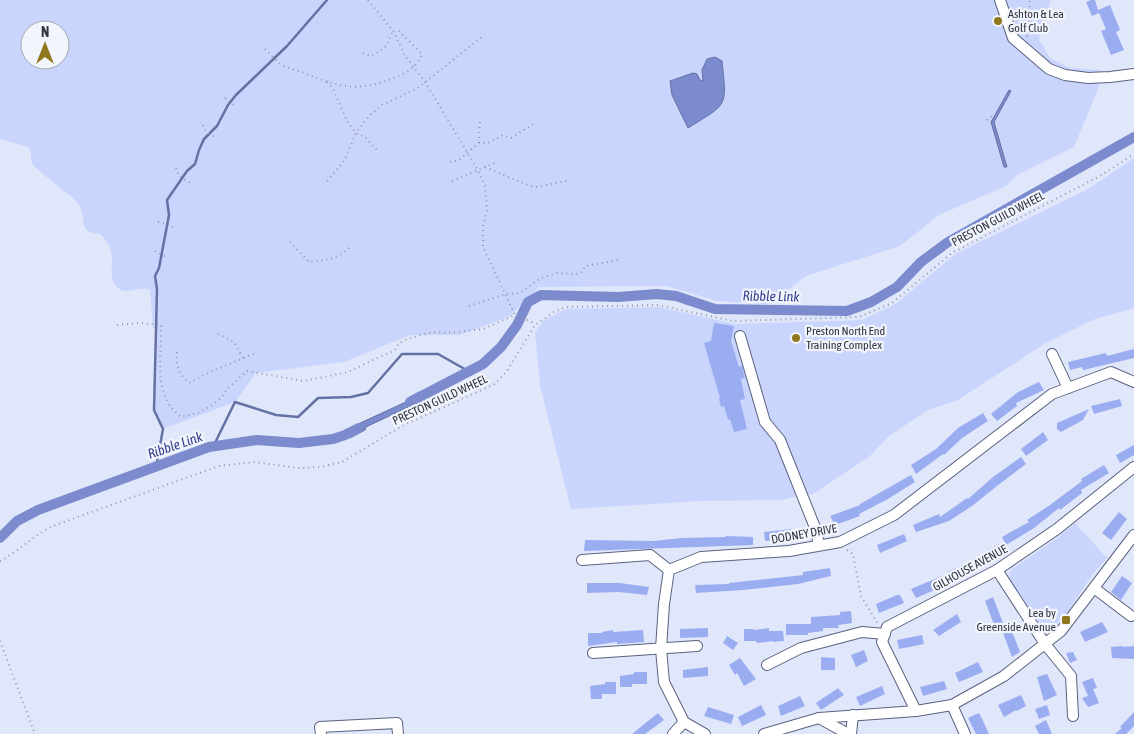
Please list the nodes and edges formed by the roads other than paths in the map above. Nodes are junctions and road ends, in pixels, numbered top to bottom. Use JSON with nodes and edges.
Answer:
{"nodes":[{"id":1,"x":1000,"y":0,"type":"edge"},
{"id":2,"x":1134,"y":74,"type":"edge"},
{"id":3,"x":740,"y":336,"type":"dead end"},
{"id":4,"x":1052,"y":354,"type":"dead end"},
{"id":5,"x":1134,"y":382,"type":"edge"},
{"id":6,"x":1068,"y":388,"type":"junction"},
{"id":7,"x":1134,"y":467,"type":"edge"},
{"id":8,"x":1134,"y":535,"type":"edge"},
{"id":9,"x":819,"y":545,"type":"junction"},
{"id":10,"x":582,"y":560,"type":"dead end"},
{"id":11,"x":669,"y":570,"type":"junction"},
{"id":12,"x":997,"y":570,"type":"junction"},
{"id":13,"x":1094,"y":588,"type":"junction"},
{"id":14,"x":1131,"y":616,"type":"dead end"},
{"id":15,"x":885,"y":634,"type":"junction"},
{"id":16,"x":1044,"y":644,"type":"junction"},
{"id":17,"x":697,"y":646,"type":"dead end"},
{"id":18,"x":661,"y":649,"type":"junction"},
{"id":19,"x":593,"y":654,"type":"dead end"},
{"id":20,"x":767,"y":665,"type":"dead end"},
{"id":21,"x":952,"y":705,"type":"junction"},
{"id":22,"x":916,"y":711,"type":"junction"},
{"id":23,"x":853,"y":715,"type":"junction"},
{"id":24,"x":1073,"y":716,"type":"dead end"},
{"id":25,"x":819,"y":718,"type":"junction"},
{"id":26,"x":684,"y":722,"type":"junction"},
{"id":27,"x":321,"y":734,"type":"edge"},
{"id":28,"x":398,"y":734,"type":"edge"},
{"id":29,"x":672,"y":734,"type":"edge"},
{"id":30,"x":705,"y":734,"type":"edge"},
{"id":31,"x":764,"y":734,"type":"edge"},
{"id":32,"x":848,"y":734,"type":"edge"},
{"id":33,"x":852,"y":734,"type":"edge"},
{"id":34,"x":965,"y":734,"type":"edge"}],
"edges":[{"from":1,"to":2,"type":"street"},
{"from":3,"to":9,"type":"street"},
{"from":4,"to":6,"type":"street"},
{"from":5,"to":6,"type":"street","name":"DODNEY DRIVE"},
{"from":6,"to":9,"type":"street","name":"DODNEY DRIVE"},
{"from":7,"to":12,"type":"street","name":"GILHOUSE AVENUE"},
{"from":8,"to":13,"type":"street"},
{"from":9,"to":11,"type":"street","name":"DODNEY DRIVE"},
{"from":10,"to":11,"type":"street"},
{"from":11,"to":18,"type":"street"},
{"from":12,"to":15,"type":"street","name":"GILHOUSE AVENUE"},
{"from":12,"to":16,"type":"street"},
{"from":13,"to":14,"type":"street"},
{"from":13,"to":16,"type":"street"},
{"from":15,"to":20,"type":"street"},
{"from":15,"to":22,"type":"street"},
{"from":16,"to":21,"type":"street"},
{"from":16,"to":24,"type":"street"},
{"from":17,"to":18,"type":"street"},
{"from":18,"to":19,"type":"street"},
{"from":18,"to":26,"type":"street"},
{"from":21,"to":22,"type":"street"},
{"from":21,"to":34,"type":"street"},
{"from":22,"to":23,"type":"street"},
{"from":23,"to":25,"type":"street"},
{"from":23,"to":33,"type":"street"},
{"from":25,"to":31,"type":"street"},
{"from":25,"to":32,"type":"street"},
{"from":26,"to":29,"type":"street"},
{"from":26,"to":30,"type":"street"},
{"from":27,"to":28,"type":"street"}]}
